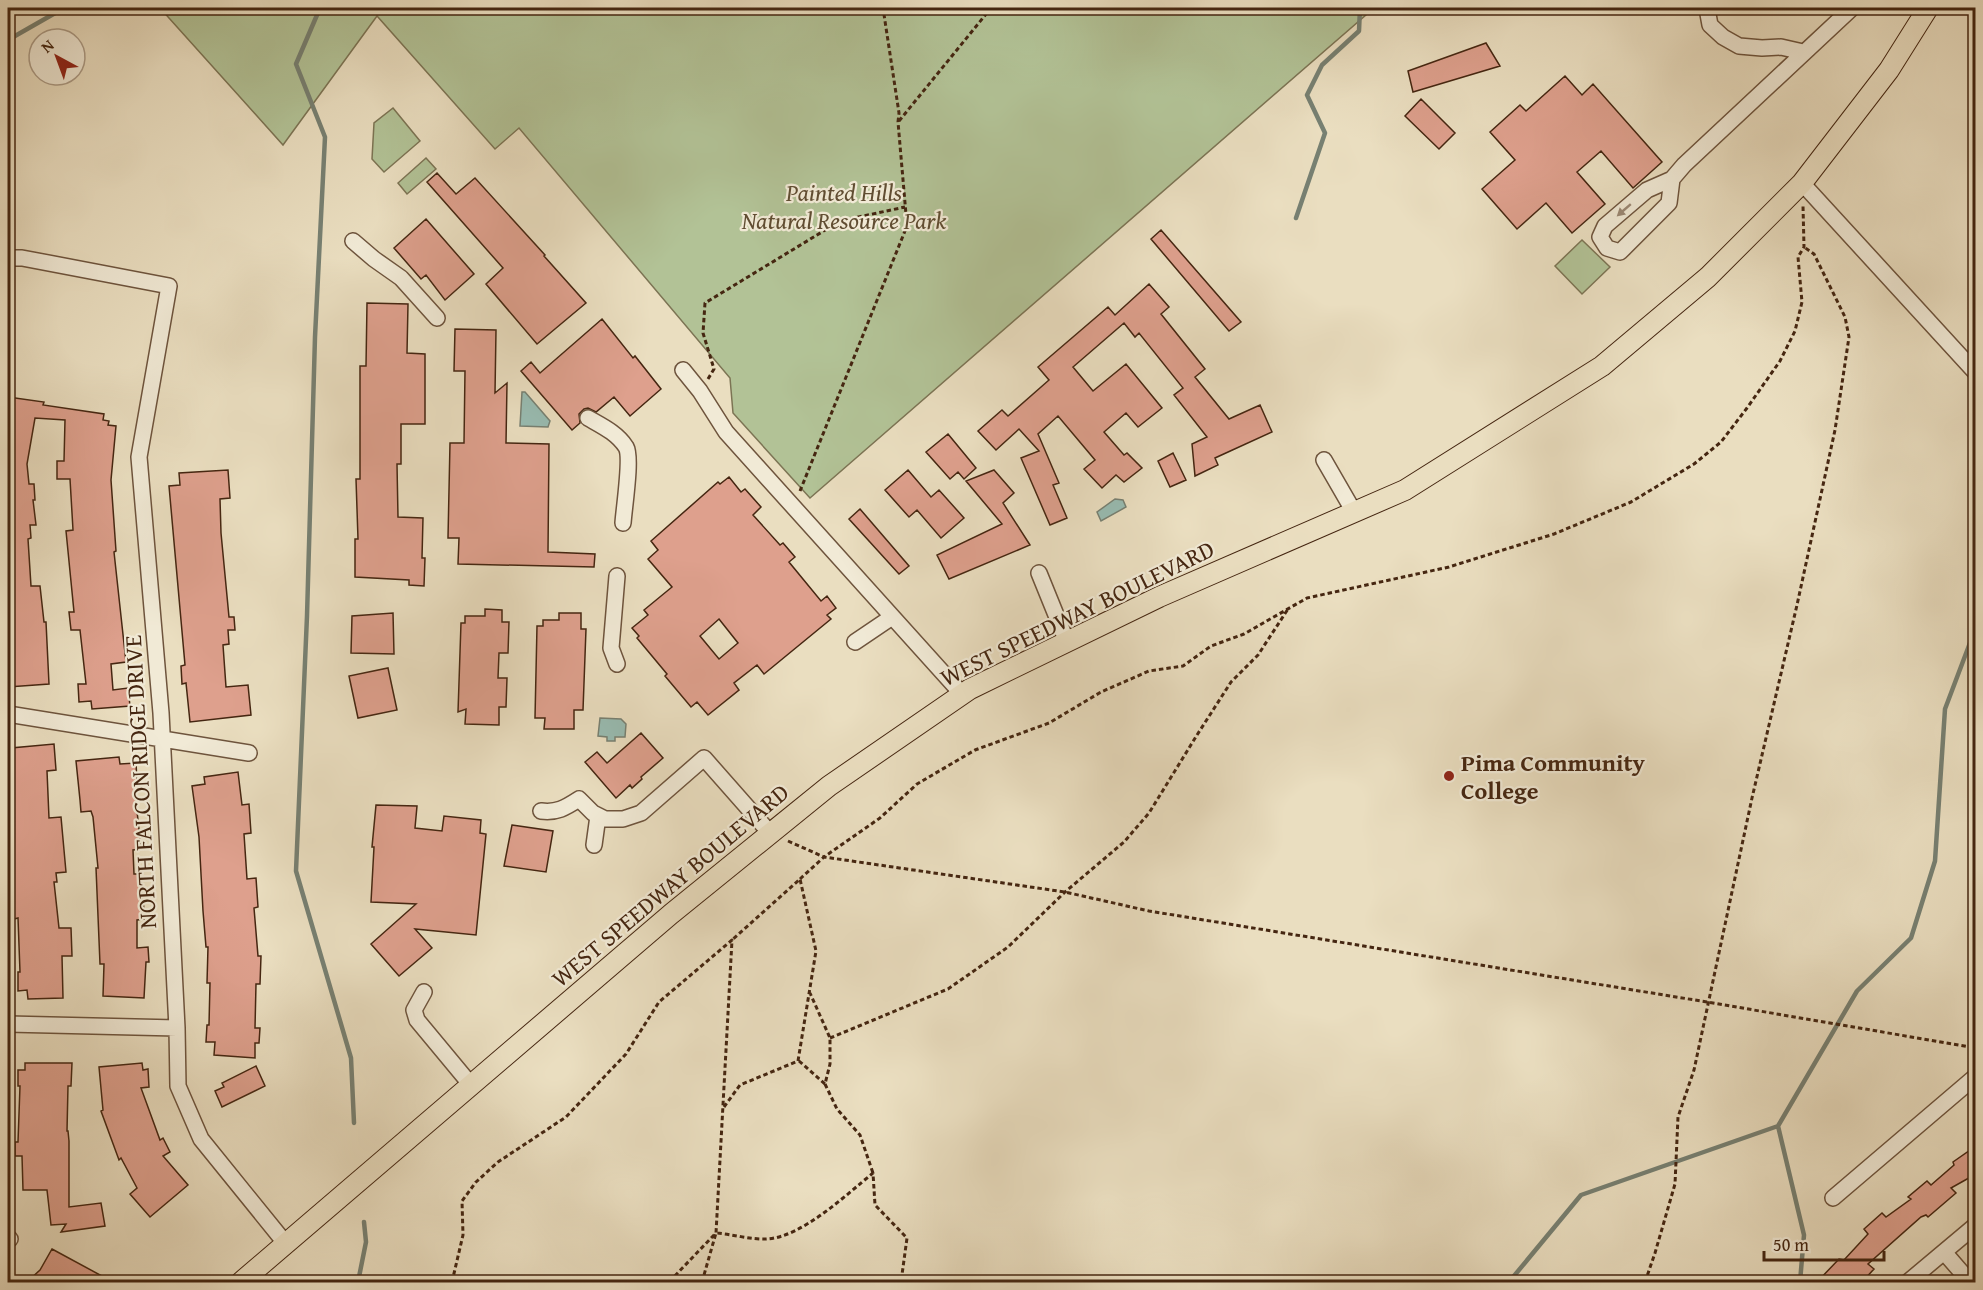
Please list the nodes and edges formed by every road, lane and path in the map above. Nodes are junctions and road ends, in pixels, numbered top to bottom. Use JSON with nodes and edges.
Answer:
{"nodes":[{"id":1,"x":883,"y":8,"type":"edge"},
{"id":2,"x":991,"y":8,"type":"edge"},
{"id":3,"x":1709,"y":8,"type":"edge"},
{"id":4,"x":1852,"y":8,"type":"edge"},
{"id":5,"x":1928,"y":8,"type":"edge"},
{"id":6,"x":1803,"y":52,"type":"junction"},
{"id":7,"x":898,"y":122,"type":"junction"},
{"id":8,"x":1672,"y":180,"type":"junction"},
{"id":9,"x":1802,"y":183,"type":"junction"},
{"id":10,"x":905,"y":207,"type":"junction"},
{"id":11,"x":353,"y":241,"type":"dead end"},
{"id":12,"x":1804,"y":248,"type":"junction"},
{"id":13,"x":8,"y":258,"type":"edge"},
{"id":14,"x":437,"y":318,"type":"dead end"},
{"id":15,"x":683,"y":370,"type":"dead end"},
{"id":16,"x":1976,"y":373,"type":"edge"},
{"id":17,"x":700,"y":391,"type":"junction"},
{"id":18,"x":588,"y":418,"type":"dead end"},
{"id":19,"x":1324,"y":460,"type":"dead end"},
{"id":20,"x":794,"y":507,"type":"junction"},
{"id":21,"x":1354,"y":512,"type":"junction"},
{"id":22,"x":622,"y":523,"type":"dead end"},
{"id":23,"x":1039,"y":573,"type":"dead end"},
{"id":24,"x":617,"y":576,"type":"dead end"},
{"id":25,"x":1289,"y":608,"type":"junction"},
{"id":26,"x":892,"y":617,"type":"junction"},
{"id":27,"x":855,"y":642,"type":"dead end"},
{"id":28,"x":1067,"y":642,"type":"junction"},
{"id":29,"x":617,"y":664,"type":"dead end"},
{"id":30,"x":962,"y":694,"type":"junction"},
{"id":31,"x":8,"y":714,"type":"edge"},
{"id":32,"x":163,"y":739,"type":"junction"},
{"id":33,"x":249,"y":753,"type":"dead end"},
{"id":34,"x":541,"y":811,"type":"dead end"},
{"id":35,"x":598,"y":816,"type":"junction"},
{"id":36,"x":771,"y":834,"type":"junction"},
{"id":37,"x":594,"y":845,"type":"dead end"},
{"id":38,"x":824,"y":858,"type":"junction"},
{"id":39,"x":800,"y":879,"type":"junction"},
{"id":40,"x":1065,"y":892,"type":"junction"},
{"id":41,"x":732,"y":940,"type":"junction"},
{"id":42,"x":809,"y":991,"type":"junction"},
{"id":43,"x":424,"y":992,"type":"dead end"},
{"id":44,"x":1707,"y":1002,"type":"junction"},
{"id":45,"x":8,"y":1024,"type":"edge"},
{"id":46,"x":177,"y":1028,"type":"junction"},
{"id":47,"x":830,"y":1038,"type":"junction"},
{"id":48,"x":1976,"y":1048,"type":"edge"},
{"id":49,"x":798,"y":1061,"type":"junction"},
{"id":50,"x":1976,"y":1076,"type":"edge"},
{"id":51,"x":825,"y":1084,"type":"junction"},
{"id":52,"x":471,"y":1085,"type":"junction"},
{"id":53,"x":723,"y":1108,"type":"junction"},
{"id":54,"x":873,"y":1173,"type":"junction"},
{"id":55,"x":1833,"y":1197,"type":"dead end"},
{"id":56,"x":1976,"y":1226,"type":"edge"},
{"id":57,"x":716,"y":1233,"type":"junction"},
{"id":58,"x":286,"y":1244,"type":"junction"},
{"id":59,"x":1944,"y":1252,"type":"junction"},
{"id":60,"x":241,"y":1282,"type":"edge"},
{"id":61,"x":452,"y":1282,"type":"edge"},
{"id":62,"x":669,"y":1282,"type":"edge"},
{"id":63,"x":702,"y":1282,"type":"edge"},
{"id":64,"x":901,"y":1282,"type":"edge"},
{"id":65,"x":1645,"y":1282,"type":"edge"},
{"id":66,"x":1908,"y":1282,"type":"edge"},
{"id":67,"x":1970,"y":1282,"type":"edge"}],
"edges":[{"from":1,"to":7,"type":"path"},
{"from":2,"to":7,"type":"path"},
{"from":3,"to":6,"type":"street"},
{"from":4,"to":6,"type":"street"},
{"from":5,"to":9,"type":"main road","name":"WEST SPEEDWAY BOULEVARD"},
{"from":6,"to":8,"type":"street"},
{"from":7,"to":10,"type":"path"},
{"from":8,"to":8,"type":"street","one_way":true},
{"from":9,"to":12,"type":"path"},
{"from":9,"to":16,"type":"street"},
{"from":9,"to":21,"type":"main road","name":"WEST SPEEDWAY BOULEVARD"},
{"from":10,"to":17,"type":"path"},
{"from":10,"to":20,"type":"path"},
{"from":11,"to":14,"type":"street"},
{"from":12,"to":25,"type":"path"},
{"from":12,"to":44,"type":"path"},
{"from":13,"to":32,"type":"street","name":"NORTH FALCON RIDGE DRIVE"},
{"from":15,"to":17,"type":"street"},
{"from":17,"to":20,"type":"street"},
{"from":18,"to":22,"type":"street"},
{"from":19,"to":21,"type":"street"},
{"from":20,"to":26,"type":"street"},
{"from":21,"to":28,"type":"main road","name":"WEST SPEEDWAY BOULEVARD"},
{"from":23,"to":28,"type":"street"},
{"from":24,"to":29,"type":"street"},
{"from":25,"to":38,"type":"path"},
{"from":25,"to":40,"type":"path"},
{"from":26,"to":27,"type":"street"},
{"from":26,"to":30,"type":"street"},
{"from":28,"to":30,"type":"main road","name":"WEST SPEEDWAY BOULEVARD"},
{"from":30,"to":36,"type":"main road","name":"WEST SPEEDWAY BOULEVARD"},
{"from":31,"to":32,"type":"street"},
{"from":32,"to":33,"type":"street"},
{"from":32,"to":46,"type":"street","name":"NORTH FALCON RIDGE DRIVE"},
{"from":34,"to":35,"type":"street"},
{"from":35,"to":36,"type":"street"},
{"from":35,"to":37,"type":"street"},
{"from":36,"to":38,"type":"path"},
{"from":36,"to":52,"type":"main road","name":"WEST SPEEDWAY BOULEVARD"},
{"from":38,"to":39,"type":"path"},
{"from":38,"to":40,"type":"path"},
{"from":39,"to":41,"type":"path"},
{"from":39,"to":42,"type":"path"},
{"from":40,"to":44,"type":"path"},
{"from":40,"to":47,"type":"path"},
{"from":41,"to":53,"type":"path"},
{"from":41,"to":61,"type":"path"},
{"from":42,"to":47,"type":"path"},
{"from":42,"to":49,"type":"path"},
{"from":43,"to":52,"type":"street"},
{"from":44,"to":48,"type":"path"},
{"from":44,"to":65,"type":"path"},
{"from":45,"to":46,"type":"street"},
{"from":46,"to":58,"type":"street","name":"NORTH FALCON RIDGE DRIVE"},
{"from":47,"to":51,"type":"path"},
{"from":49,"to":51,"type":"path"},
{"from":49,"to":53,"type":"path"},
{"from":50,"to":55,"type":"street"},
{"from":51,"to":54,"type":"path"},
{"from":52,"to":58,"type":"main road","name":"WEST SPEEDWAY BOULEVARD"},
{"from":53,"to":57,"type":"path"},
{"from":54,"to":57,"type":"path"},
{"from":54,"to":64,"type":"path"},
{"from":56,"to":59,"type":"street"},
{"from":57,"to":62,"type":"path"},
{"from":57,"to":63,"type":"path"},
{"from":58,"to":60,"type":"main road","name":"WEST SPEEDWAY BOULEVARD"},
{"from":59,"to":66,"type":"street"},
{"from":59,"to":67,"type":"street"}]}
